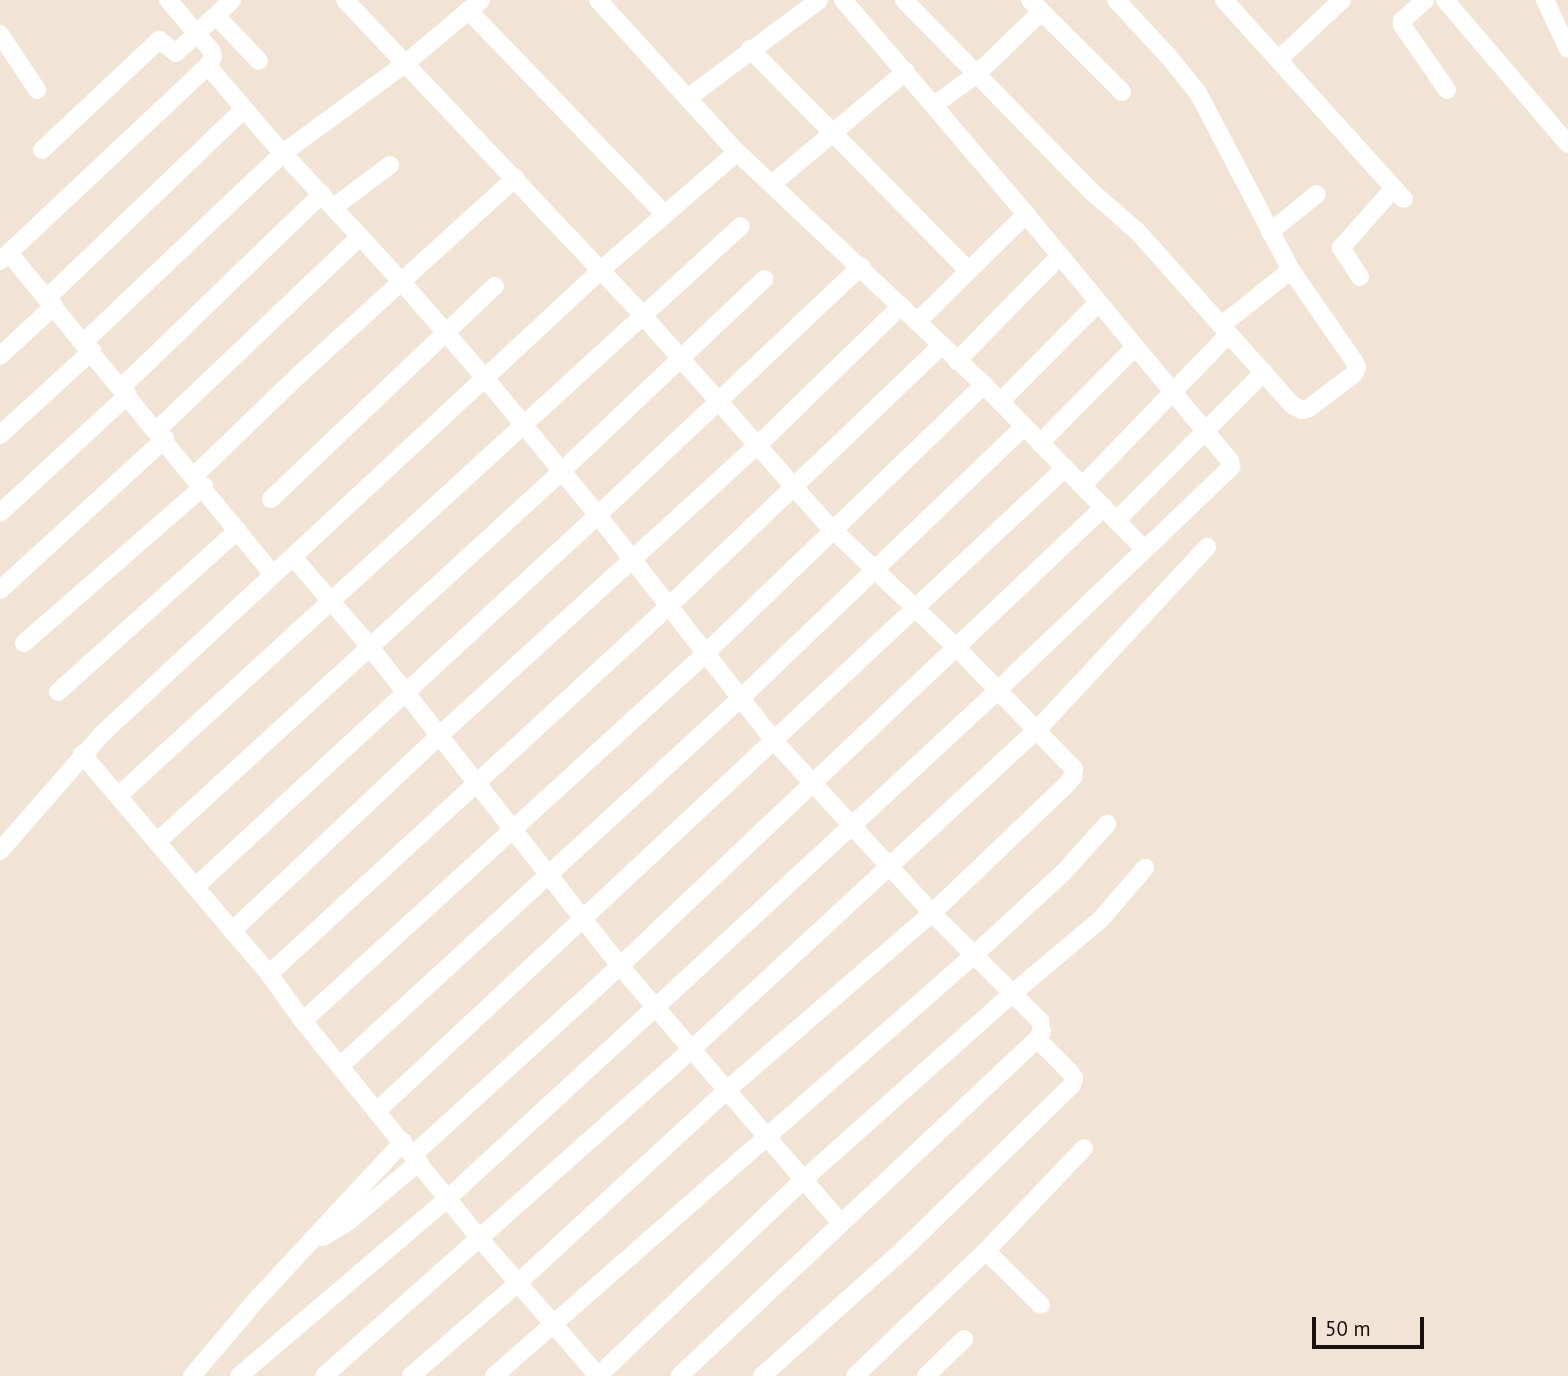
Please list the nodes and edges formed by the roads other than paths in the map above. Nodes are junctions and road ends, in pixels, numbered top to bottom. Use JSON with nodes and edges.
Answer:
{"nodes":[{"id":1,"x":168,"y":0,"type":"edge"},
{"id":2,"x":232,"y":0,"type":"edge"},
{"id":3,"x":345,"y":0,"type":"edge"},
{"id":4,"x":818,"y":0,"type":"edge"},
{"id":5,"x":843,"y":0,"type":"edge"},
{"id":6,"x":904,"y":0,"type":"edge"},
{"id":7,"x":1116,"y":0,"type":"edge"},
{"id":8,"x":1224,"y":0,"type":"edge"},
{"id":9,"x":1425,"y":0,"type":"edge"},
{"id":10,"x":1445,"y":0,"type":"edge"},
{"id":11,"x":1545,"y":0,"type":"edge"},
{"id":12,"x":604,"y":2,"type":"edge"},
{"id":13,"x":1334,"y":2,"type":"edge"},
{"id":14,"x":475,"y":5,"type":"edge"},
{"id":15,"x":1036,"y":6,"type":"edge"},
{"id":16,"x":216,"y":16,"type":"junction"},
{"id":17,"x":197,"y":33,"type":"junction"},
{"id":18,"x":0,"y":34,"type":"edge"},
{"id":19,"x":1568,"y":49,"type":"edge"},
{"id":20,"x":750,"y":50,"type":"junction"},
{"id":21,"x":1280,"y":58,"type":"junction"},
{"id":22,"x":259,"y":61,"type":"dead end"},
{"id":23,"x":405,"y":63,"type":"junction"},
{"id":24,"x":208,"y":65,"type":"junction"},
{"id":25,"x":906,"y":71,"type":"junction"},
{"id":26,"x":978,"y":74,"type":"junction"},
{"id":27,"x":37,"y":90,"type":"dead end"},
{"id":28,"x":1447,"y":90,"type":"dead end"},
{"id":29,"x":1122,"y":92,"type":"dead end"},
{"id":30,"x":689,"y":97,"type":"junction"},
{"id":31,"x":934,"y":106,"type":"junction"},
{"id":32,"x":244,"y":109,"type":"junction"},
{"id":33,"x":831,"y":133,"type":"junction"},
{"id":34,"x":1568,"y":144,"type":"edge"},
{"id":35,"x":42,"y":150,"type":"dead end"},
{"id":36,"x":737,"y":152,"type":"junction"},
{"id":37,"x":283,"y":153,"type":"junction"},
{"id":38,"x":390,"y":165,"type":"dead end"},
{"id":39,"x":515,"y":178,"type":"junction"},
{"id":40,"x":772,"y":184,"type":"junction"},
{"id":41,"x":1317,"y":194,"type":"dead end"},
{"id":42,"x":328,"y":201,"type":"junction"},
{"id":43,"x":664,"y":214,"type":"junction"},
{"id":44,"x":1026,"y":214,"type":"junction"},
{"id":45,"x":741,"y":226,"type":"dead end"},
{"id":46,"x":1270,"y":232,"type":"junction"},
{"id":47,"x":360,"y":237,"type":"junction"},
{"id":48,"x":1060,"y":256,"type":"junction"},
{"id":49,"x":5,"y":257,"type":"edge"},
{"id":50,"x":861,"y":266,"type":"junction"},
{"id":51,"x":601,"y":270,"type":"junction"},
{"id":52,"x":968,"y":270,"type":"junction"},
{"id":53,"x":1291,"y":270,"type":"junction"},
{"id":54,"x":1360,"y":277,"type":"dead end"},
{"id":55,"x":764,"y":279,"type":"dead end"},
{"id":56,"x":401,"y":281,"type":"junction"},
{"id":57,"x":495,"y":286,"type":"dead end"},
{"id":58,"x":50,"y":302,"type":"junction"},
{"id":59,"x":1098,"y":303,"type":"junction"},
{"id":60,"x":901,"y":306,"type":"junction"},
{"id":61,"x":642,"y":314,"type":"junction"},
{"id":62,"x":917,"y":322,"type":"junction"},
{"id":63,"x":1226,"y":329,"type":"junction"},
{"id":64,"x":447,"y":333,"type":"junction"},
{"id":65,"x":942,"y":345,"type":"junction"},
{"id":66,"x":88,"y":347,"type":"junction"},
{"id":67,"x":1135,"y":347,"type":"junction"},
{"id":68,"x":0,"y":356,"type":"edge"},
{"id":69,"x":681,"y":358,"type":"junction"},
{"id":70,"x":957,"y":361,"type":"junction"},
{"id":71,"x":1264,"y":372,"type":"junction"},
{"id":72,"x":485,"y":378,"type":"junction"},
{"id":73,"x":984,"y":385,"type":"junction"},
{"id":74,"x":125,"y":391,"type":"junction"},
{"id":75,"x":1171,"y":391,"type":"junction"},
{"id":76,"x":720,"y":400,"type":"junction"},
{"id":77,"x":1000,"y":402,"type":"junction"},
{"id":78,"x":524,"y":426,"type":"junction"},
{"id":79,"x":1024,"y":427,"type":"junction"},
{"id":80,"x":0,"y":435,"type":"edge"},
{"id":81,"x":161,"y":435,"type":"junction"},
{"id":82,"x":1205,"y":435,"type":"junction"},
{"id":83,"x":1040,"y":443,"type":"junction"},
{"id":84,"x":757,"y":446,"type":"junction"},
{"id":85,"x":1065,"y":468,"type":"junction"},
{"id":86,"x":562,"y":471,"type":"junction"},
{"id":87,"x":199,"y":481,"type":"junction"},
{"id":88,"x":1082,"y":486,"type":"junction"},
{"id":89,"x":795,"y":488,"type":"junction"},
{"id":90,"x":271,"y":499,"type":"dead end"},
{"id":91,"x":1104,"y":508,"type":"junction"},
{"id":92,"x":0,"y":513,"type":"edge"},
{"id":93,"x":598,"y":515,"type":"junction"},
{"id":94,"x":1116,"y":521,"type":"junction"},
{"id":95,"x":832,"y":529,"type":"junction"},
{"id":96,"x":238,"y":530,"type":"junction"},
{"id":97,"x":1208,"y":547,"type":"dead end"},
{"id":98,"x":1143,"y":548,"type":"junction"},
{"id":99,"x":293,"y":556,"type":"junction"},
{"id":100,"x":632,"y":560,"type":"junction"},
{"id":101,"x":873,"y":571,"type":"junction"},
{"id":102,"x":273,"y":574,"type":"junction"},
{"id":103,"x":0,"y":590,"type":"edge"},
{"id":104,"x":333,"y":602,"type":"junction"},
{"id":105,"x":669,"y":606,"type":"junction"},
{"id":106,"x":916,"y":610,"type":"junction"},
{"id":107,"x":24,"y":643,"type":"dead end"},
{"id":108,"x":370,"y":647,"type":"junction"},
{"id":109,"x":957,"y":649,"type":"junction"},
{"id":110,"x":705,"y":653,"type":"junction"},
{"id":111,"x":998,"y":690,"type":"junction"},
{"id":112,"x":58,"y":692,"type":"dead end"},
{"id":113,"x":405,"y":692,"type":"junction"},
{"id":114,"x":741,"y":698,"type":"junction"},
{"id":115,"x":1037,"y":730,"type":"junction"},
{"id":116,"x":440,"y":735,"type":"junction"},
{"id":117,"x":775,"y":742,"type":"junction"},
{"id":118,"x":82,"y":754,"type":"junction"},
{"id":119,"x":813,"y":783,"type":"junction"},
{"id":120,"x":478,"y":784,"type":"junction"},
{"id":121,"x":118,"y":796,"type":"junction"},
{"id":122,"x":1107,"y":824,"type":"dead end"},
{"id":123,"x":853,"y":825,"type":"junction"},
{"id":124,"x":512,"y":828,"type":"junction"},
{"id":125,"x":158,"y":841,"type":"junction"},
{"id":126,"x":0,"y":851,"type":"edge"},
{"id":127,"x":890,"y":866,"type":"junction"},
{"id":128,"x":1145,"y":868,"type":"dead end"},
{"id":129,"x":550,"y":876,"type":"junction"},
{"id":130,"x":195,"y":887,"type":"junction"},
{"id":131,"x":932,"y":913,"type":"junction"},
{"id":132,"x":584,"y":920,"type":"junction"},
{"id":133,"x":232,"y":931,"type":"junction"},
{"id":134,"x":974,"y":955,"type":"junction"},
{"id":135,"x":620,"y":966,"type":"junction"},
{"id":136,"x":269,"y":974,"type":"junction"},
{"id":137,"x":1012,"y":994,"type":"junction"},
{"id":138,"x":656,"y":1007,"type":"junction"},
{"id":139,"x":303,"y":1020,"type":"junction"},
{"id":140,"x":1037,"y":1039,"type":"junction"},
{"id":141,"x":691,"y":1050,"type":"junction"},
{"id":142,"x":340,"y":1066,"type":"junction"},
{"id":143,"x":726,"y":1091,"type":"junction"},
{"id":144,"x":377,"y":1111,"type":"junction"},
{"id":145,"x":765,"y":1136,"type":"junction"},
{"id":146,"x":1084,"y":1148,"type":"dead end"},
{"id":147,"x":412,"y":1153,"type":"junction"},
{"id":148,"x":803,"y":1180,"type":"junction"},
{"id":149,"x":447,"y":1198,"type":"junction"},
{"id":150,"x":841,"y":1223,"type":"junction"},
{"id":151,"x":481,"y":1240,"type":"junction"},
{"id":152,"x":313,"y":1241,"type":"junction"},
{"id":153,"x":986,"y":1251,"type":"junction"},
{"id":154,"x":519,"y":1282,"type":"junction"},
{"id":155,"x":1041,"y":1305,"type":"dead end"},
{"id":156,"x":555,"y":1325,"type":"junction"},
{"id":157,"x":964,"y":1339,"type":"dead end"},
{"id":158,"x":590,"y":1373,"type":"edge"},
{"id":159,"x":192,"y":1376,"type":"edge"},
{"id":160,"x":239,"y":1376,"type":"edge"},
{"id":161,"x":324,"y":1376,"type":"edge"},
{"id":162,"x":411,"y":1376,"type":"edge"},
{"id":163,"x":494,"y":1376,"type":"edge"},
{"id":164,"x":680,"y":1376,"type":"edge"},
{"id":165,"x":762,"y":1376,"type":"edge"},
{"id":166,"x":855,"y":1376,"type":"edge"},
{"id":167,"x":926,"y":1376,"type":"edge"}],
"edges":[{"from":1,"to":17,"type":"street"},
{"from":2,"to":16,"type":"street"},
{"from":3,"to":23,"type":"street"},
{"from":4,"to":20,"type":"street"},
{"from":5,"to":25,"type":"street"},
{"from":6,"to":26,"type":"street"},
{"from":7,"to":46,"type":"street"},
{"from":8,"to":21,"type":"street"},
{"from":9,"to":28,"type":"street"},
{"from":10,"to":34,"type":"street"},
{"from":11,"to":19,"type":"street"},
{"from":12,"to":30,"type":"street"},
{"from":13,"to":21,"type":"street"},
{"from":14,"to":23,"type":"street"},
{"from":14,"to":43,"type":"street"},
{"from":15,"to":26,"type":"street"},
{"from":15,"to":29,"type":"street"},
{"from":16,"to":17,"type":"street"},
{"from":16,"to":22,"type":"street"},
{"from":17,"to":24,"type":"street"},
{"from":17,"to":35,"type":"street"},
{"from":18,"to":27,"type":"street"},
{"from":20,"to":30,"type":"street"},
{"from":20,"to":33,"type":"street"},
{"from":21,"to":54,"type":"street"},
{"from":23,"to":37,"type":"street"},
{"from":23,"to":39,"type":"street"},
{"from":24,"to":32,"type":"street"},
{"from":24,"to":49,"type":"street"},
{"from":25,"to":31,"type":"street"},
{"from":25,"to":33,"type":"street"},
{"from":26,"to":31,"type":"street"},
{"from":26,"to":63,"type":"street"},
{"from":30,"to":36,"type":"street"},
{"from":31,"to":44,"type":"street"},
{"from":32,"to":37,"type":"street"},
{"from":32,"to":58,"type":"street"},
{"from":33,"to":40,"type":"street"},
{"from":33,"to":52,"type":"street"},
{"from":36,"to":40,"type":"street"},
{"from":36,"to":43,"type":"street"},
{"from":37,"to":42,"type":"street"},
{"from":37,"to":66,"type":"street"},
{"from":38,"to":42,"type":"street"},
{"from":39,"to":51,"type":"street"},
{"from":39,"to":56,"type":"street"},
{"from":40,"to":50,"type":"street"},
{"from":41,"to":46,"type":"street"},
{"from":42,"to":47,"type":"street"},
{"from":42,"to":74,"type":"street"},
{"from":43,"to":51,"type":"street"},
{"from":44,"to":48,"type":"street"},
{"from":44,"to":52,"type":"street"},
{"from":45,"to":61,"type":"street"},
{"from":46,"to":53,"type":"street"},
{"from":47,"to":56,"type":"street"},
{"from":47,"to":81,"type":"street"},
{"from":48,"to":59,"type":"street"},
{"from":48,"to":70,"type":"street"},
{"from":49,"to":58,"type":"street"},
{"from":50,"to":60,"type":"street"},
{"from":50,"to":76,"type":"street"},
{"from":51,"to":61,"type":"street"},
{"from":51,"to":72,"type":"street"},
{"from":52,"to":62,"type":"street"},
{"from":53,"to":63,"type":"street"},
{"from":53,"to":71,"type":"street"},
{"from":55,"to":69,"type":"street"},
{"from":56,"to":64,"type":"street"},
{"from":56,"to":87,"type":"street"},
{"from":57,"to":64,"type":"street"},
{"from":58,"to":66,"type":"street"},
{"from":58,"to":68,"type":"street"},
{"from":59,"to":67,"type":"street"},
{"from":59,"to":77,"type":"street"},
{"from":60,"to":62,"type":"street"},
{"from":60,"to":84,"type":"street"},
{"from":61,"to":69,"type":"street"},
{"from":61,"to":78,"type":"street"},
{"from":62,"to":65,"type":"street"},
{"from":63,"to":71,"type":"street"},
{"from":63,"to":75,"type":"street"},
{"from":64,"to":72,"type":"street"},
{"from":64,"to":90,"type":"street"},
{"from":65,"to":70,"type":"street"},
{"from":65,"to":89,"type":"street"},
{"from":66,"to":74,"type":"street"},
{"from":66,"to":80,"type":"street"},
{"from":67,"to":75,"type":"street"},
{"from":67,"to":83,"type":"street"},
{"from":69,"to":76,"type":"street"},
{"from":69,"to":86,"type":"street"},
{"from":70,"to":73,"type":"street"},
{"from":71,"to":82,"type":"street"},
{"from":72,"to":78,"type":"street"},
{"from":72,"to":99,"type":"street"},
{"from":73,"to":77,"type":"street"},
{"from":73,"to":95,"type":"street"},
{"from":74,"to":81,"type":"street"},
{"from":74,"to":92,"type":"street"},
{"from":75,"to":82,"type":"street"},
{"from":75,"to":88,"type":"street"},
{"from":76,"to":84,"type":"street"},
{"from":76,"to":93,"type":"street"},
{"from":77,"to":79,"type":"street"},
{"from":78,"to":86,"type":"street"},
{"from":78,"to":104,"type":"street"},
{"from":79,"to":83,"type":"street"},
{"from":79,"to":101,"type":"street"},
{"from":81,"to":87,"type":"street"},
{"from":81,"to":103,"type":"street"},
{"from":82,"to":94,"type":"street"},
{"from":82,"to":98,"type":"street"},
{"from":83,"to":85,"type":"street"},
{"from":84,"to":89,"type":"street"},
{"from":84,"to":100,"type":"street"},
{"from":85,"to":88,"type":"street"},
{"from":85,"to":106,"type":"street"},
{"from":86,"to":93,"type":"street"},
{"from":86,"to":108,"type":"street"},
{"from":87,"to":96,"type":"street"},
{"from":87,"to":107,"type":"street"},
{"from":88,"to":91,"type":"street"},
{"from":89,"to":95,"type":"street"},
{"from":89,"to":105,"type":"street"},
{"from":91,"to":94,"type":"street"},
{"from":91,"to":109,"type":"street"},
{"from":93,"to":100,"type":"street"},
{"from":93,"to":113,"type":"street"},
{"from":94,"to":98,"type":"street"},
{"from":95,"to":101,"type":"street"},
{"from":95,"to":110,"type":"street"},
{"from":96,"to":102,"type":"street"},
{"from":96,"to":112,"type":"street"},
{"from":97,"to":115,"type":"street"},
{"from":98,"to":111,"type":"street"},
{"from":99,"to":102,"type":"street"},
{"from":99,"to":104,"type":"street"},
{"from":100,"to":105,"type":"street"},
{"from":100,"to":116,"type":"street"},
{"from":101,"to":106,"type":"street"},
{"from":101,"to":114,"type":"street"},
{"from":102,"to":118,"type":"street"},
{"from":104,"to":108,"type":"street"},
{"from":104,"to":121,"type":"street"},
{"from":105,"to":110,"type":"street"},
{"from":105,"to":120,"type":"street"},
{"from":106,"to":109,"type":"street"},
{"from":106,"to":117,"type":"street"},
{"from":108,"to":113,"type":"street"},
{"from":108,"to":125,"type":"street"},
{"from":109,"to":111,"type":"street"},
{"from":109,"to":119,"type":"street"},
{"from":110,"to":114,"type":"street"},
{"from":110,"to":124,"type":"street"},
{"from":111,"to":115,"type":"street"},
{"from":111,"to":123,"type":"street"},
{"from":113,"to":116,"type":"street"},
{"from":113,"to":130,"type":"street"},
{"from":114,"to":117,"type":"street"},
{"from":114,"to":129,"type":"street"},
{"from":115,"to":127,"type":"street"},
{"from":115,"to":131,"type":"street"},
{"from":116,"to":120,"type":"street"},
{"from":116,"to":133,"type":"street"},
{"from":117,"to":119,"type":"street"},
{"from":117,"to":132,"type":"street"},
{"from":118,"to":121,"type":"street"},
{"from":118,"to":126,"type":"street"},
{"from":119,"to":123,"type":"street"},
{"from":119,"to":135,"type":"street"},
{"from":120,"to":124,"type":"street"},
{"from":120,"to":136,"type":"street"},
{"from":121,"to":125,"type":"street"},
{"from":122,"to":134,"type":"street"},
{"from":123,"to":127,"type":"street"},
{"from":123,"to":138,"type":"street"},
{"from":124,"to":129,"type":"street"},
{"from":124,"to":139,"type":"street"},
{"from":125,"to":130,"type":"street"},
{"from":127,"to":131,"type":"street"},
{"from":127,"to":141,"type":"street"},
{"from":128,"to":137,"type":"street"},
{"from":129,"to":132,"type":"street"},
{"from":129,"to":142,"type":"street"},
{"from":130,"to":133,"type":"street"},
{"from":131,"to":134,"type":"street"},
{"from":131,"to":143,"type":"street"},
{"from":132,"to":135,"type":"street"},
{"from":132,"to":144,"type":"street"},
{"from":133,"to":136,"type":"street"},
{"from":134,"to":137,"type":"street"},
{"from":134,"to":145,"type":"street"},
{"from":135,"to":138,"type":"street"},
{"from":135,"to":147,"type":"street"},
{"from":136,"to":139,"type":"street"},
{"from":137,"to":140,"type":"street"},
{"from":137,"to":148,"type":"street"},
{"from":138,"to":141,"type":"street"},
{"from":138,"to":149,"type":"street"},
{"from":139,"to":142,"type":"street"},
{"from":140,"to":150,"type":"street"},
{"from":140,"to":165,"type":"street"},
{"from":141,"to":143,"type":"street"},
{"from":141,"to":151,"type":"street"},
{"from":142,"to":144,"type":"street"},
{"from":143,"to":145,"type":"street"},
{"from":143,"to":154,"type":"street"},
{"from":144,"to":147,"type":"street"},
{"from":145,"to":148,"type":"street"},
{"from":145,"to":156,"type":"street"},
{"from":146,"to":153,"type":"street"},
{"from":147,"to":149,"type":"street"},
{"from":147,"to":152,"type":"street"},
{"from":147,"to":152,"type":"street"},
{"from":148,"to":150,"type":"street"},
{"from":148,"to":158,"type":"street"},
{"from":149,"to":151,"type":"street"},
{"from":149,"to":160,"type":"street"},
{"from":150,"to":164,"type":"street"},
{"from":151,"to":154,"type":"street"},
{"from":151,"to":161,"type":"street"},
{"from":152,"to":159,"type":"street"},
{"from":153,"to":155,"type":"street"},
{"from":153,"to":166,"type":"street"},
{"from":154,"to":156,"type":"street"},
{"from":154,"to":162,"type":"street"},
{"from":156,"to":158,"type":"street"},
{"from":156,"to":163,"type":"street"},
{"from":157,"to":167,"type":"street"}]}
